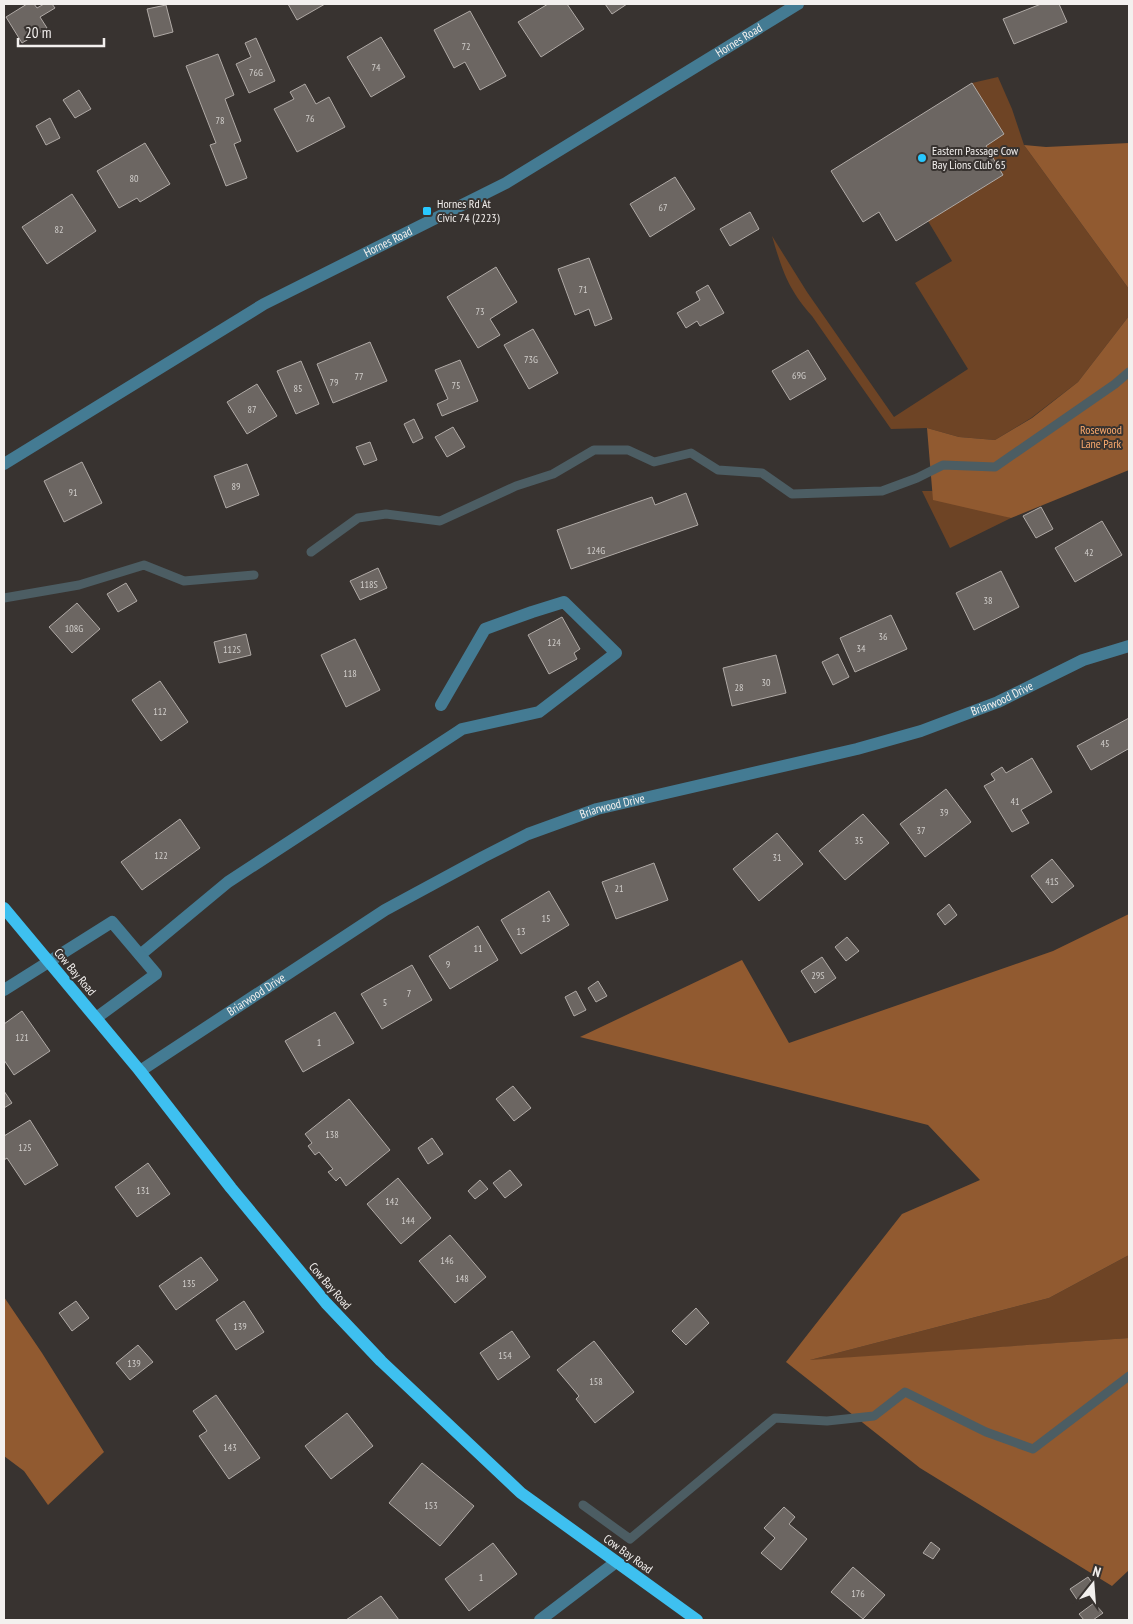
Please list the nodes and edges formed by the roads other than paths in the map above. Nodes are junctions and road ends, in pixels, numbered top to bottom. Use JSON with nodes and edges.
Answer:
{"nodes":[{"id":1,"x":798,"y":4,"type":"edge"},
{"id":2,"x":4,"y":464,"type":"edge"},
{"id":3,"x":1129,"y":646,"type":"edge"},
{"id":4,"x":441,"y":705,"type":"dead end"},
{"id":5,"x":4,"y":908,"type":"edge"},
{"id":6,"x":140,"y":955,"type":"junction"},
{"id":7,"x":48,"y":961,"type":"junction"},
{"id":8,"x":4,"y":990,"type":"edge"},
{"id":9,"x":96,"y":1018,"type":"junction"},
{"id":10,"x":140,"y":1071,"type":"junction"},
{"id":11,"x":616,"y":1562,"type":"junction"},
{"id":12,"x":540,"y":1620,"type":"edge"},
{"id":13,"x":697,"y":1620,"type":"edge"}],
"edges":[{"from":1,"to":2,"type":"street","name":"Hornes Road"},
{"from":3,"to":10,"type":"street","name":"Briarwood Drive"},
{"from":4,"to":6,"type":"street"},
{"from":5,"to":7,"type":"main road","name":"Cow Bay Road"},
{"from":6,"to":7,"type":"street"},
{"from":6,"to":9,"type":"street"},
{"from":7,"to":8,"type":"street"},
{"from":7,"to":9,"type":"main road","name":"Cow Bay Road"},
{"from":9,"to":10,"type":"main road","name":"Cow Bay Road"},
{"from":10,"to":11,"type":"main road","name":"Cow Bay Road"},
{"from":11,"to":12,"type":"street"},
{"from":11,"to":13,"type":"main road","name":"Cow Bay Road"}]}
